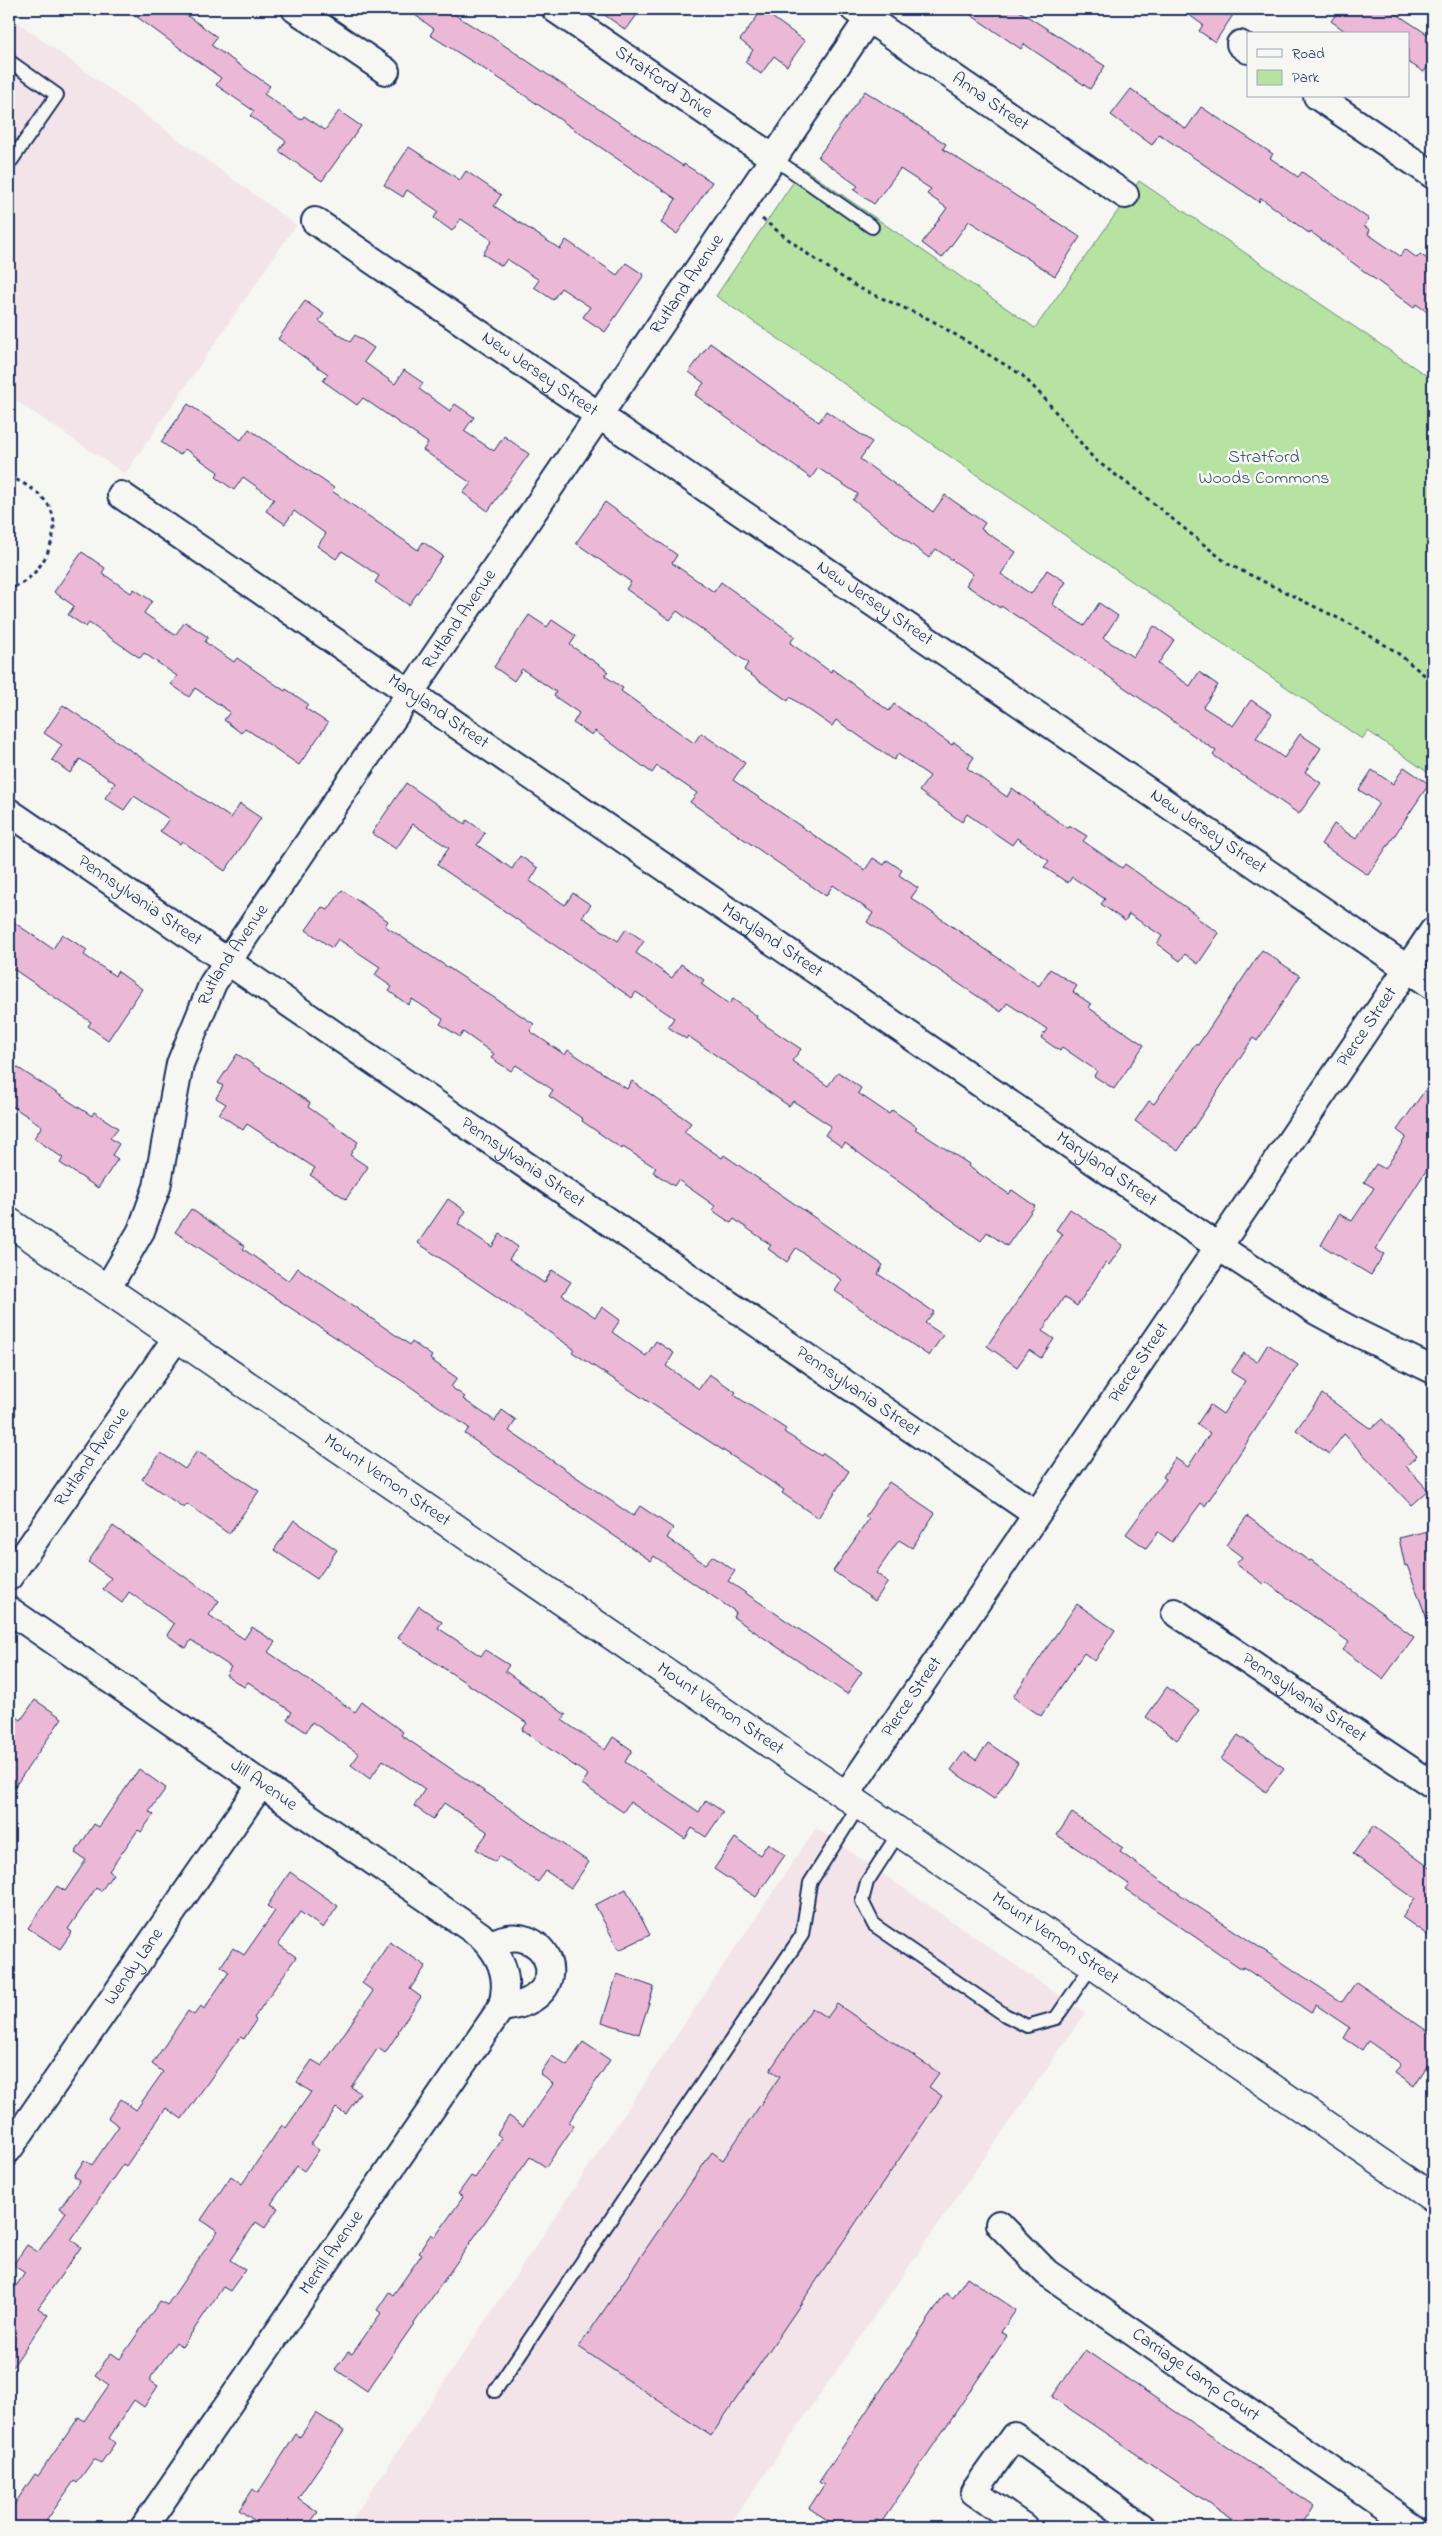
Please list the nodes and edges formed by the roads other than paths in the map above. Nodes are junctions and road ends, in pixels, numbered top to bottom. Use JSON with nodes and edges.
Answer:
{"nodes":[{"id":1,"x":295,"y":9,"type":"edge"},
{"id":2,"x":555,"y":9,"type":"edge"},
{"id":3,"x":866,"y":12,"type":"edge"},
{"id":4,"x":9,"y":62,"type":"edge"},
{"id":5,"x":386,"y":72,"type":"dead end"},
{"id":6,"x":1320,"y":98,"type":"edge"},
{"id":7,"x":772,"y":157,"type":"junction"},
{"id":8,"x":9,"y":164,"type":"edge"},
{"id":9,"x":1433,"y":176,"type":"edge"},
{"id":10,"x":1126,"y":195,"type":"dead end"},
{"id":11,"x":315,"y":221,"type":"dead end"},
{"id":12,"x":872,"y":227,"type":"dead end"},
{"id":13,"x":599,"y":416,"type":"junction"},
{"id":14,"x":121,"y":495,"type":"dead end"},
{"id":15,"x":410,"y":695,"type":"junction"},
{"id":16,"x":9,"y":812,"type":"edge"},
{"id":17,"x":1433,"y":931,"type":"edge"},
{"id":18,"x":227,"y":961,"type":"junction"},
{"id":19,"x":1407,"y":970,"type":"junction"},
{"id":20,"x":1433,"y":986,"type":"edge"},
{"id":21,"x":9,"y":1222,"type":"edge"},
{"id":22,"x":1219,"y":1247,"type":"junction"},
{"id":23,"x":107,"y":1290,"type":"junction"},
{"id":24,"x":177,"y":1337,"type":"junction"},
{"id":25,"x":1433,"y":1370,"type":"edge"},
{"id":26,"x":1036,"y":1514,"type":"junction"},
{"id":27,"x":9,"y":1577,"type":"edge"},
{"id":28,"x":9,"y":1610,"type":"edge"},
{"id":29,"x":1175,"y":1612,"type":"dead end"},
{"id":30,"x":260,"y":1784,"type":"junction"},
{"id":31,"x":1433,"y":1785,"type":"edge"},
{"id":32,"x":853,"y":1799,"type":"junction"},
{"id":33,"x":900,"y":1831,"type":"junction"},
{"id":34,"x":490,"y":1944,"type":"junction"},
{"id":35,"x":1093,"y":1964,"type":"junction"},
{"id":36,"x":505,"y":1974,"type":"joint"},
{"id":37,"x":501,"y":2008,"type":"junction"},
{"id":38,"x":9,"y":2149,"type":"edge"},
{"id":39,"x":1433,"y":2198,"type":"edge"},
{"id":40,"x":999,"y":2224,"type":"dead end"},
{"id":41,"x":495,"y":2391,"type":"dead end"},
{"id":42,"x":1403,"y":2524,"type":"edge"},
{"id":43,"x":144,"y":2527,"type":"edge"},
{"id":44,"x":1024,"y":2527,"type":"edge"},
{"id":45,"x":1142,"y":2527,"type":"edge"}],
"edges":[{"from":1,"to":5,"type":"street"},
{"from":2,"to":7,"type":"street","name":"Stratford Drive"},
{"from":3,"to":7,"type":"street","name":"Rutland Avenue"},
{"from":3,"to":10,"type":"street","name":"Anna Street"},
{"from":4,"to":8,"type":"lane"},
{"from":6,"to":9,"type":"street"},
{"from":7,"to":12,"type":"lane"},
{"from":7,"to":13,"type":"street","name":"Rutland Avenue"},
{"from":11,"to":13,"type":"street","name":"New Jersey Street"},
{"from":13,"to":15,"type":"street","name":"Rutland Avenue"},
{"from":13,"to":19,"type":"street","name":"New Jersey Street"},
{"from":14,"to":15,"type":"street","name":"Maryland Street"},
{"from":15,"to":18,"type":"street","name":"Rutland Avenue"},
{"from":15,"to":22,"type":"street","name":"Maryland Street"},
{"from":16,"to":18,"type":"street","name":"Pennsylvania Street"},
{"from":17,"to":19,"type":"street","name":"Pierce Street"},
{"from":18,"to":23,"type":"street","name":"Rutland Avenue"},
{"from":18,"to":26,"type":"street","name":"Pennsylvania Street"},
{"from":19,"to":20,"type":"street","name":"New Jersey Street"},
{"from":19,"to":22,"type":"street","name":"Pierce Street"},
{"from":21,"to":23,"type":"street","name":"Mount Vernon Street"},
{"from":22,"to":25,"type":"street","name":"Maryland Street"},
{"from":22,"to":26,"type":"street","name":"Pierce Street"},
{"from":23,"to":24,"type":"street","name":"Mount Vernon Street"},
{"from":24,"to":27,"type":"street","name":"Rutland Avenue"},
{"from":24,"to":32,"type":"street","name":"Mount Vernon Street"},
{"from":26,"to":32,"type":"street","name":"Pierce Street"},
{"from":28,"to":30,"type":"street","name":"Jill Avenue"},
{"from":29,"to":31,"type":"street","name":"Pennsylvania Street"},
{"from":30,"to":34,"type":"street","name":"Jill Avenue"},
{"from":30,"to":38,"type":"street","name":"Wendy Lane"},
{"from":32,"to":33,"type":"street","name":"Mount Vernon Street"},
{"from":32,"to":41,"type":"lane"},
{"from":33,"to":35,"type":"street","name":"Mount Vernon Street"},
{"from":33,"to":35,"type":"lane"},
{"from":34,"to":36,"type":"street","name":"Jill Avenue"},
{"from":34,"to":37,"type":"street"},
{"from":35,"to":39,"type":"street","name":"Mount Vernon Street"},
{"from":36,"to":37,"type":"street","name":"Merrill Avenue"},
{"from":37,"to":43,"type":"street","name":"Merrill Avenue"},
{"from":40,"to":42,"type":"street","name":"Carriage Lamp Court"},
{"from":44,"to":45,"type":"street"}]}
